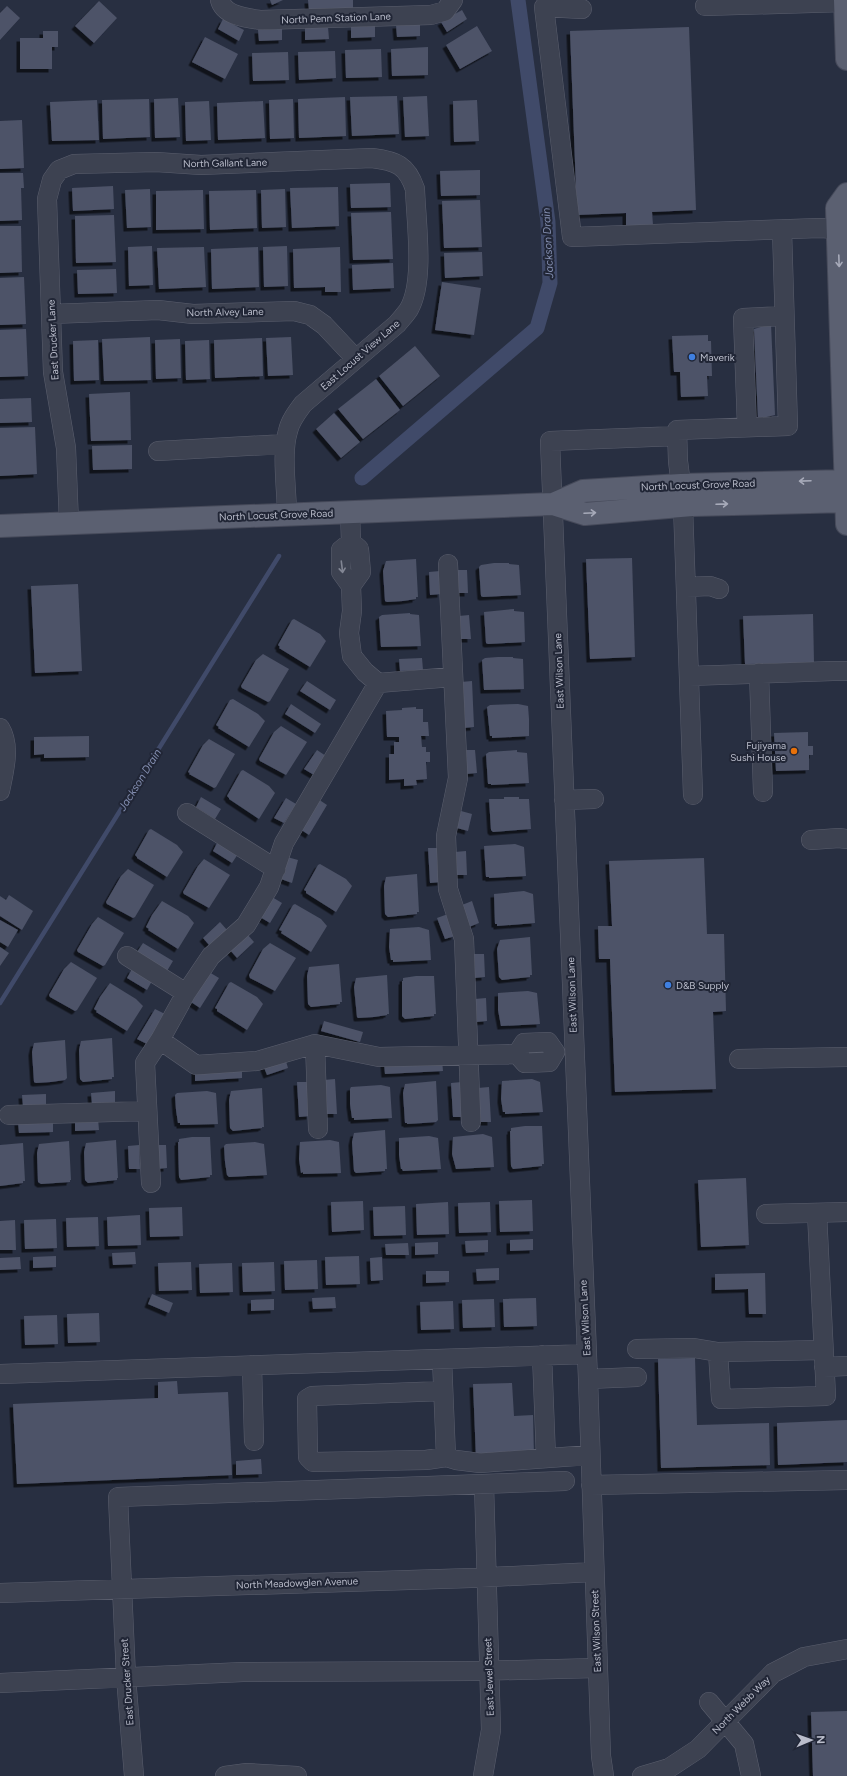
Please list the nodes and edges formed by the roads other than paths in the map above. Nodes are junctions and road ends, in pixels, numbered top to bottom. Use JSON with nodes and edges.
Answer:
{"nodes":[{"id":1,"x":220,"y":0,"type":"edge"},
{"id":2,"x":453,"y":0,"type":"edge"},
{"id":3,"x":845,"y":1,"type":"edge"},
{"id":4,"x":705,"y":6,"type":"dead end"},
{"id":5,"x":582,"y":9,"type":"dead end"},
{"id":6,"x":847,"y":59,"type":"edge"},
{"id":7,"x":403,"y":167,"type":"joint"},
{"id":8,"x":52,"y":180,"type":"joint"},
{"id":9,"x":847,"y":194,"type":"edge"},
{"id":10,"x":838,"y":229,"type":"junction"},
{"id":11,"x":782,"y":230,"type":"junction"},
{"id":12,"x":51,"y":314,"type":"junction"},
{"id":13,"x":784,"y":316,"type":"junction"},
{"id":14,"x":356,"y":359,"type":"junction"},
{"id":15,"x":747,"y":428,"type":"junction"},
{"id":16,"x":677,"y":436,"type":"junction"},
{"id":17,"x":285,"y":444,"type":"junction"},
{"id":18,"x":158,"y":451,"type":"dead end"},
{"id":19,"x":846,"y":491,"type":"edge"},
{"id":20,"x":682,"y":496,"type":"junction"},
{"id":21,"x":553,"y":504,"type":"junction"},
{"id":22,"x":350,"y":512,"type":"junction"},
{"id":23,"x":287,"y":515,"type":"junction"},
{"id":24,"x":69,"y":523,"type":"junction"},
{"id":25,"x":847,"y":524,"type":"edge"},
{"id":26,"x":0,"y":526,"type":"edge"},
{"id":27,"x":448,"y":564,"type":"dead end"},
{"id":28,"x":686,"y":587,"type":"junction"},
{"id":29,"x":719,"y":589,"type":"dead end"},
{"id":30,"x":847,"y":671,"type":"edge"},
{"id":31,"x":759,"y":674,"type":"junction"},
{"id":32,"x":689,"y":676,"type":"junction"},
{"id":33,"x":452,"y":678,"type":"junction"},
{"id":34,"x":378,"y":683,"type":"junction"},
{"id":35,"x":0,"y":728,"type":"edge"},
{"id":36,"x":0,"y":791,"type":"edge"},
{"id":37,"x":764,"y":792,"type":"dead end"},
{"id":38,"x":693,"y":795,"type":"dead end"},
{"id":39,"x":594,"y":799,"type":"dead end"},
{"id":40,"x":564,"y":800,"type":"junction"},
{"id":41,"x":187,"y":813,"type":"dead end"},
{"id":42,"x":847,"y":839,"type":"edge"},
{"id":43,"x":811,"y":840,"type":"dead end"},
{"id":44,"x":276,"y":869,"type":"junction"},
{"id":45,"x":127,"y":956,"type":"dead end"},
{"id":46,"x":186,"y":993,"type":"junction"},
{"id":47,"x":160,"y":1040,"type":"junction"},
{"id":48,"x":315,"y":1044,"type":"junction"},
{"id":49,"x":574,"y":1051,"type":"junction"},
{"id":50,"x":469,"y":1055,"type":"junction"},
{"id":51,"x":847,"y":1057,"type":"edge"},
{"id":52,"x":739,"y":1059,"type":"dead end"},
{"id":53,"x":147,"y":1111,"type":"junction"},
{"id":54,"x":9,"y":1115,"type":"dead end"},
{"id":55,"x":471,"y":1122,"type":"dead end"},
{"id":56,"x":318,"y":1129,"type":"dead end"},
{"id":57,"x":151,"y":1183,"type":"dead end"},
{"id":58,"x":847,"y":1212,"type":"edge"},
{"id":59,"x":817,"y":1213,"type":"junction"},
{"id":60,"x":766,"y":1214,"type":"dead end"},
{"id":61,"x":636,"y":1349,"type":"dead end"},
{"id":62,"x":718,"y":1352,"type":"junction"},
{"id":63,"x":587,"y":1354,"type":"junction"},
{"id":64,"x":542,"y":1356,"type":"junction"},
{"id":65,"x":823,"y":1358,"type":"junction"},
{"id":66,"x":442,"y":1359,"type":"junction"},
{"id":67,"x":252,"y":1365,"type":"junction"},
{"id":68,"x":847,"y":1366,"type":"edge"},
{"id":69,"x":0,"y":1374,"type":"edge"},
{"id":70,"x":638,"y":1377,"type":"dead end"},
{"id":71,"x":588,"y":1379,"type":"junction"},
{"id":72,"x":443,"y":1391,"type":"junction"},
{"id":73,"x":254,"y":1441,"type":"dead end"},
{"id":74,"x":590,"y":1455,"type":"junction"},
{"id":75,"x":446,"y":1457,"type":"junction"},
{"id":76,"x":546,"y":1458,"type":"junction"},
{"id":77,"x":847,"y":1480,"type":"edge"},
{"id":78,"x":565,"y":1481,"type":"dead end"},
{"id":79,"x":484,"y":1484,"type":"junction"},
{"id":80,"x":591,"y":1485,"type":"junction"},
{"id":81,"x":594,"y":1572,"type":"junction"},
{"id":82,"x":486,"y":1577,"type":"junction"},
{"id":83,"x":122,"y":1588,"type":"junction"},
{"id":84,"x":0,"y":1593,"type":"edge"},
{"id":85,"x":847,"y":1649,"type":"edge"},
{"id":86,"x":598,"y":1668,"type":"junction"},
{"id":87,"x":489,"y":1670,"type":"junction"},
{"id":88,"x":126,"y":1677,"type":"junction"},
{"id":89,"x":0,"y":1683,"type":"edge"},
{"id":90,"x":709,"y":1702,"type":"dead end"},
{"id":91,"x":725,"y":1721,"type":"junction"},
{"id":92,"x":134,"y":1776,"type":"edge"},
{"id":93,"x":225,"y":1776,"type":"edge"},
{"id":94,"x":297,"y":1776,"type":"edge"},
{"id":95,"x":483,"y":1776,"type":"edge"},
{"id":96,"x":604,"y":1776,"type":"edge"},
{"id":97,"x":642,"y":1776,"type":"edge"},
{"id":98,"x":751,"y":1776,"type":"edge"}],
"edges":[{"from":1,"to":2,"type":"street","name":"North Penn Station Lane"},
{"from":3,"to":4,"type":"street"},
{"from":3,"to":6,"type":"main road"},
{"from":5,"to":11,"type":"street"},
{"from":7,"to":8,"type":"street","name":"North Gallant Lane"},
{"from":7,"to":14,"type":"street","name":"East Locust View Lane"},
{"from":8,"to":12,"type":"street","name":"East Drucker Lane"},
{"from":9,"to":10,"type":"main road"},
{"from":10,"to":11,"type":"street"},
{"from":10,"to":19,"type":"main road","one_way":true},
{"from":11,"to":13,"type":"street"},
{"from":12,"to":14,"type":"street","name":"North Alvey Lane"},
{"from":12,"to":24,"type":"street","name":"East Drucker Lane"},
{"from":13,"to":15,"type":"street"},
{"from":13,"to":15,"type":"street"},
{"from":14,"to":17,"type":"street","name":"East Locust View Lane"},
{"from":15,"to":16,"type":"street"},
{"from":16,"to":20,"type":"street"},
{"from":16,"to":21,"type":"street","name":"East Wilson Lane"},
{"from":17,"to":18,"type":"street"},
{"from":17,"to":23,"type":"street","name":"East Locust View Lane"},
{"from":19,"to":20,"type":"main road","name":"North Locust Grove Road"},
{"from":19,"to":25,"type":"main road"},
{"from":20,"to":21,"type":"main road","name":"North Locust Grove Road"},
{"from":20,"to":28,"type":"street"},
{"from":21,"to":22,"type":"main road","name":"North Locust Grove Road"},
{"from":21,"to":40,"type":"street","name":"East Wilson Lane"},
{"from":22,"to":23,"type":"main road","name":"North Locust Grove Road"},
{"from":22,"to":34,"type":"street"},
{"from":23,"to":24,"type":"main road","name":"North Locust Grove Road"},
{"from":24,"to":26,"type":"main road","name":"North Locust Grove Road"},
{"from":27,"to":33,"type":"street"},
{"from":28,"to":29,"type":"street"},
{"from":28,"to":32,"type":"street"},
{"from":30,"to":31,"type":"street"},
{"from":31,"to":32,"type":"street"},
{"from":31,"to":37,"type":"street"},
{"from":32,"to":38,"type":"street"},
{"from":33,"to":34,"type":"street"},
{"from":33,"to":50,"type":"street"},
{"from":34,"to":44,"type":"street"},
{"from":35,"to":36,"type":"street"},
{"from":39,"to":40,"type":"street"},
{"from":40,"to":49,"type":"street","name":"East Wilson Lane"},
{"from":41,"to":44,"type":"street"},
{"from":42,"to":43,"type":"street"},
{"from":44,"to":46,"type":"street"},
{"from":45,"to":46,"type":"street"},
{"from":46,"to":47,"type":"street"},
{"from":47,"to":48,"type":"street"},
{"from":47,"to":53,"type":"street"},
{"from":48,"to":50,"type":"street"},
{"from":48,"to":56,"type":"street"},
{"from":49,"to":50,"type":"street"},
{"from":49,"to":63,"type":"street","name":"East Wilson Lane"},
{"from":50,"to":55,"type":"street"},
{"from":51,"to":52,"type":"street"},
{"from":53,"to":54,"type":"street"},
{"from":53,"to":57,"type":"street"},
{"from":58,"to":59,"type":"street"},
{"from":59,"to":60,"type":"street"},
{"from":59,"to":65,"type":"street"},
{"from":61,"to":62,"type":"street"},
{"from":62,"to":65,"type":"street"},
{"from":62,"to":65,"type":"street"},
{"from":63,"to":64,"type":"street"},
{"from":63,"to":71,"type":"street","name":"East Wilson Lane"},
{"from":64,"to":66,"type":"street"},
{"from":64,"to":76,"type":"street"},
{"from":65,"to":68,"type":"street"},
{"from":66,"to":67,"type":"street"},
{"from":66,"to":72,"type":"street"},
{"from":67,"to":69,"type":"street"},
{"from":67,"to":73,"type":"street"},
{"from":70,"to":71,"type":"street"},
{"from":71,"to":74,"type":"street","name":"East Wilson Lane"},
{"from":72,"to":75,"type":"street"},
{"from":72,"to":75,"type":"street"},
{"from":74,"to":76,"type":"street"},
{"from":74,"to":80,"type":"street","name":"East Wilson Lane"},
{"from":75,"to":76,"type":"street"},
{"from":77,"to":80,"type":"street"},
{"from":78,"to":79,"type":"street"},
{"from":79,"to":82,"type":"street","name":"East Jewel Street"},
{"from":79,"to":83,"type":"street","name":"East Drucker Street"},
{"from":80,"to":81,"type":"street","name":"East Wilson Street"},
{"from":81,"to":82,"type":"street","name":"North Meadowglen Avenue"},
{"from":81,"to":86,"type":"street","name":"East Wilson Street"},
{"from":82,"to":83,"type":"street","name":"North Meadowglen Avenue"},
{"from":82,"to":87,"type":"street","name":"East Jewel Street"},
{"from":83,"to":84,"type":"street","name":"North Meadowglen Avenue"},
{"from":83,"to":88,"type":"street","name":"East Drucker Street"},
{"from":85,"to":91,"type":"street","name":"North Webb Way"},
{"from":86,"to":87,"type":"street"},
{"from":86,"to":96,"type":"street","name":"East Wilson Street"},
{"from":87,"to":88,"type":"street"},
{"from":87,"to":95,"type":"street","name":"East Jewel Street"},
{"from":88,"to":89,"type":"street"},
{"from":88,"to":92,"type":"street","name":"East Drucker Street"},
{"from":90,"to":91,"type":"street"},
{"from":91,"to":97,"type":"street","name":"North Webb Way"},
{"from":91,"to":98,"type":"street"},
{"from":93,"to":94,"type":"street"}]}
